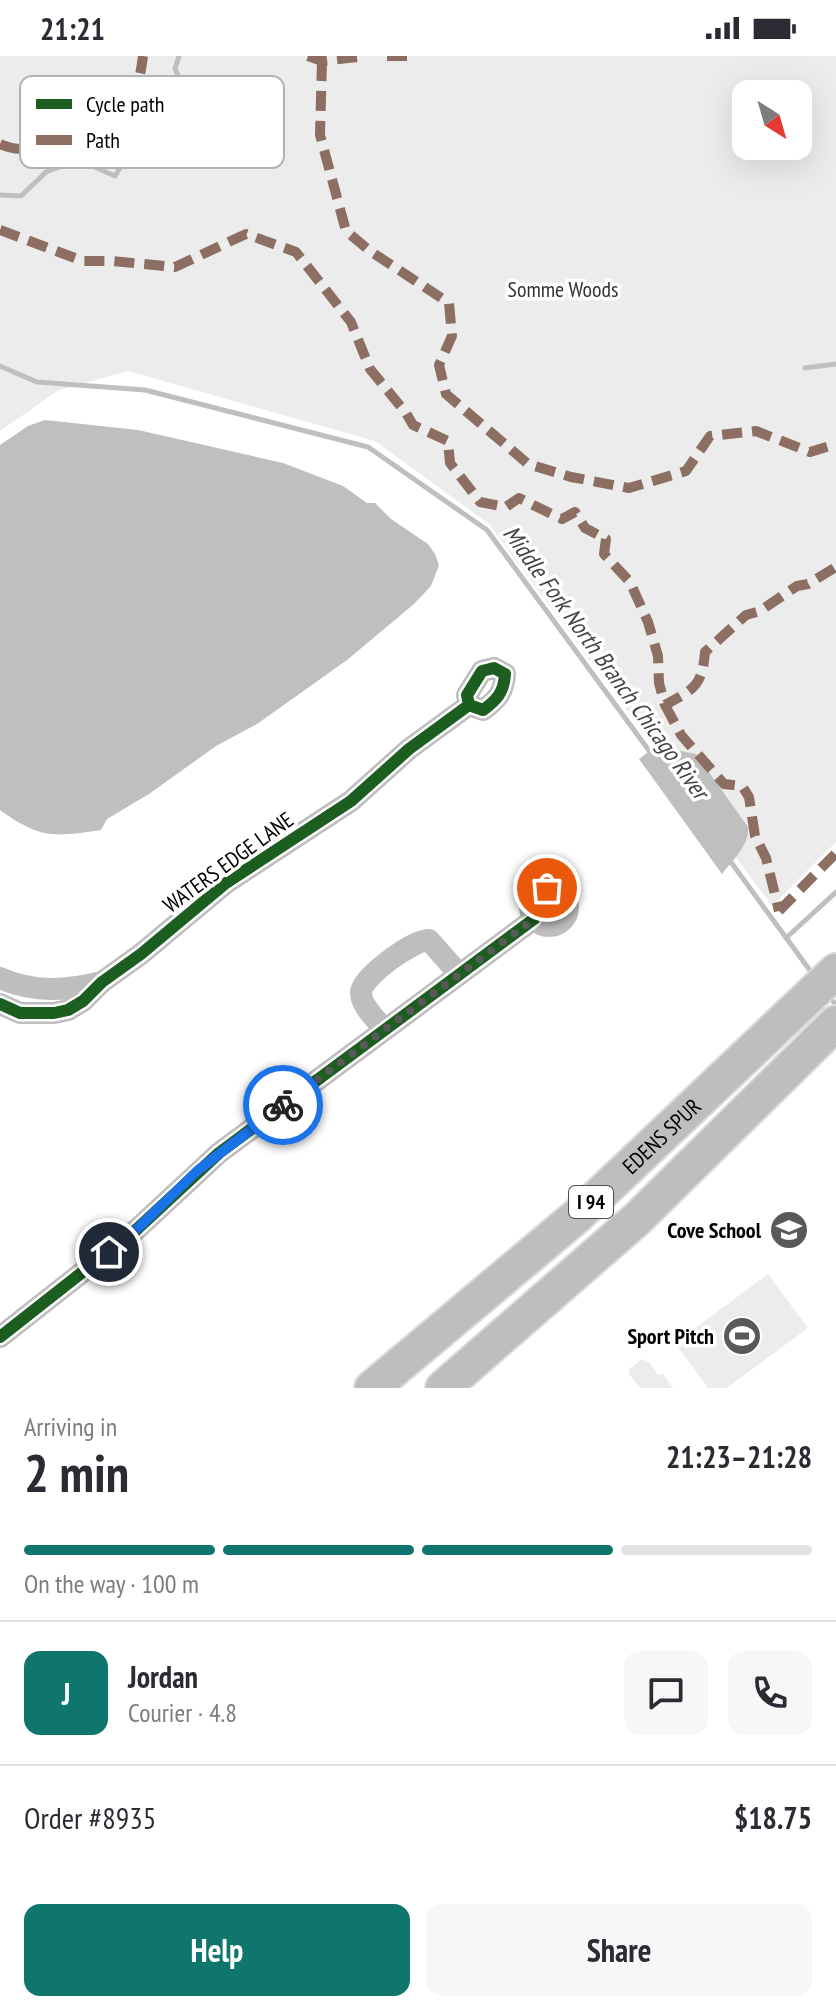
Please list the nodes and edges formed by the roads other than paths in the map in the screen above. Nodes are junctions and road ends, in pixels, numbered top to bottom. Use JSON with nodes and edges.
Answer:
{"nodes":[{"id":1,"x":469,"y":705,"type":"dead end"},
{"id":2,"x":534,"y":919,"type":"dead end"},
{"id":3,"x":836,"y":971,"type":"edge"},
{"id":4,"x":459,"y":974,"type":"junction"},
{"id":5,"x":0,"y":978,"type":"edge"},
{"id":6,"x":102,"y":982,"type":"junction"},
{"id":7,"x":0,"y":1004,"type":"edge"},
{"id":8,"x":384,"y":1029,"type":"junction"},
{"id":9,"x":829,"y":1029,"type":"edge"},
{"id":10,"x":0,"y":1337,"type":"edge"},
{"id":11,"x":372,"y":1388,"type":"edge"},
{"id":12,"x":443,"y":1388,"type":"edge"}],
"edges":[{"from":1,"to":6,"type":"street","name":"WATERS EDGE LANE"},
{"from":2,"to":4,"type":"street"},
{"from":3,"to":11,"type":"highway","name":"EDENS SPUR","number":"I 94"},
{"from":4,"to":8,"type":"street"},
{"from":4,"to":8,"type":"street"},
{"from":5,"to":6,"type":"street","name":"WATERS EDGE LANE"},
{"from":6,"to":7,"type":"street","name":"WATERS EDGE LANE"},
{"from":8,"to":10,"type":"street"},
{"from":9,"to":12,"type":"highway","name":"EDENS SPUR","number":"I 94"}]}
